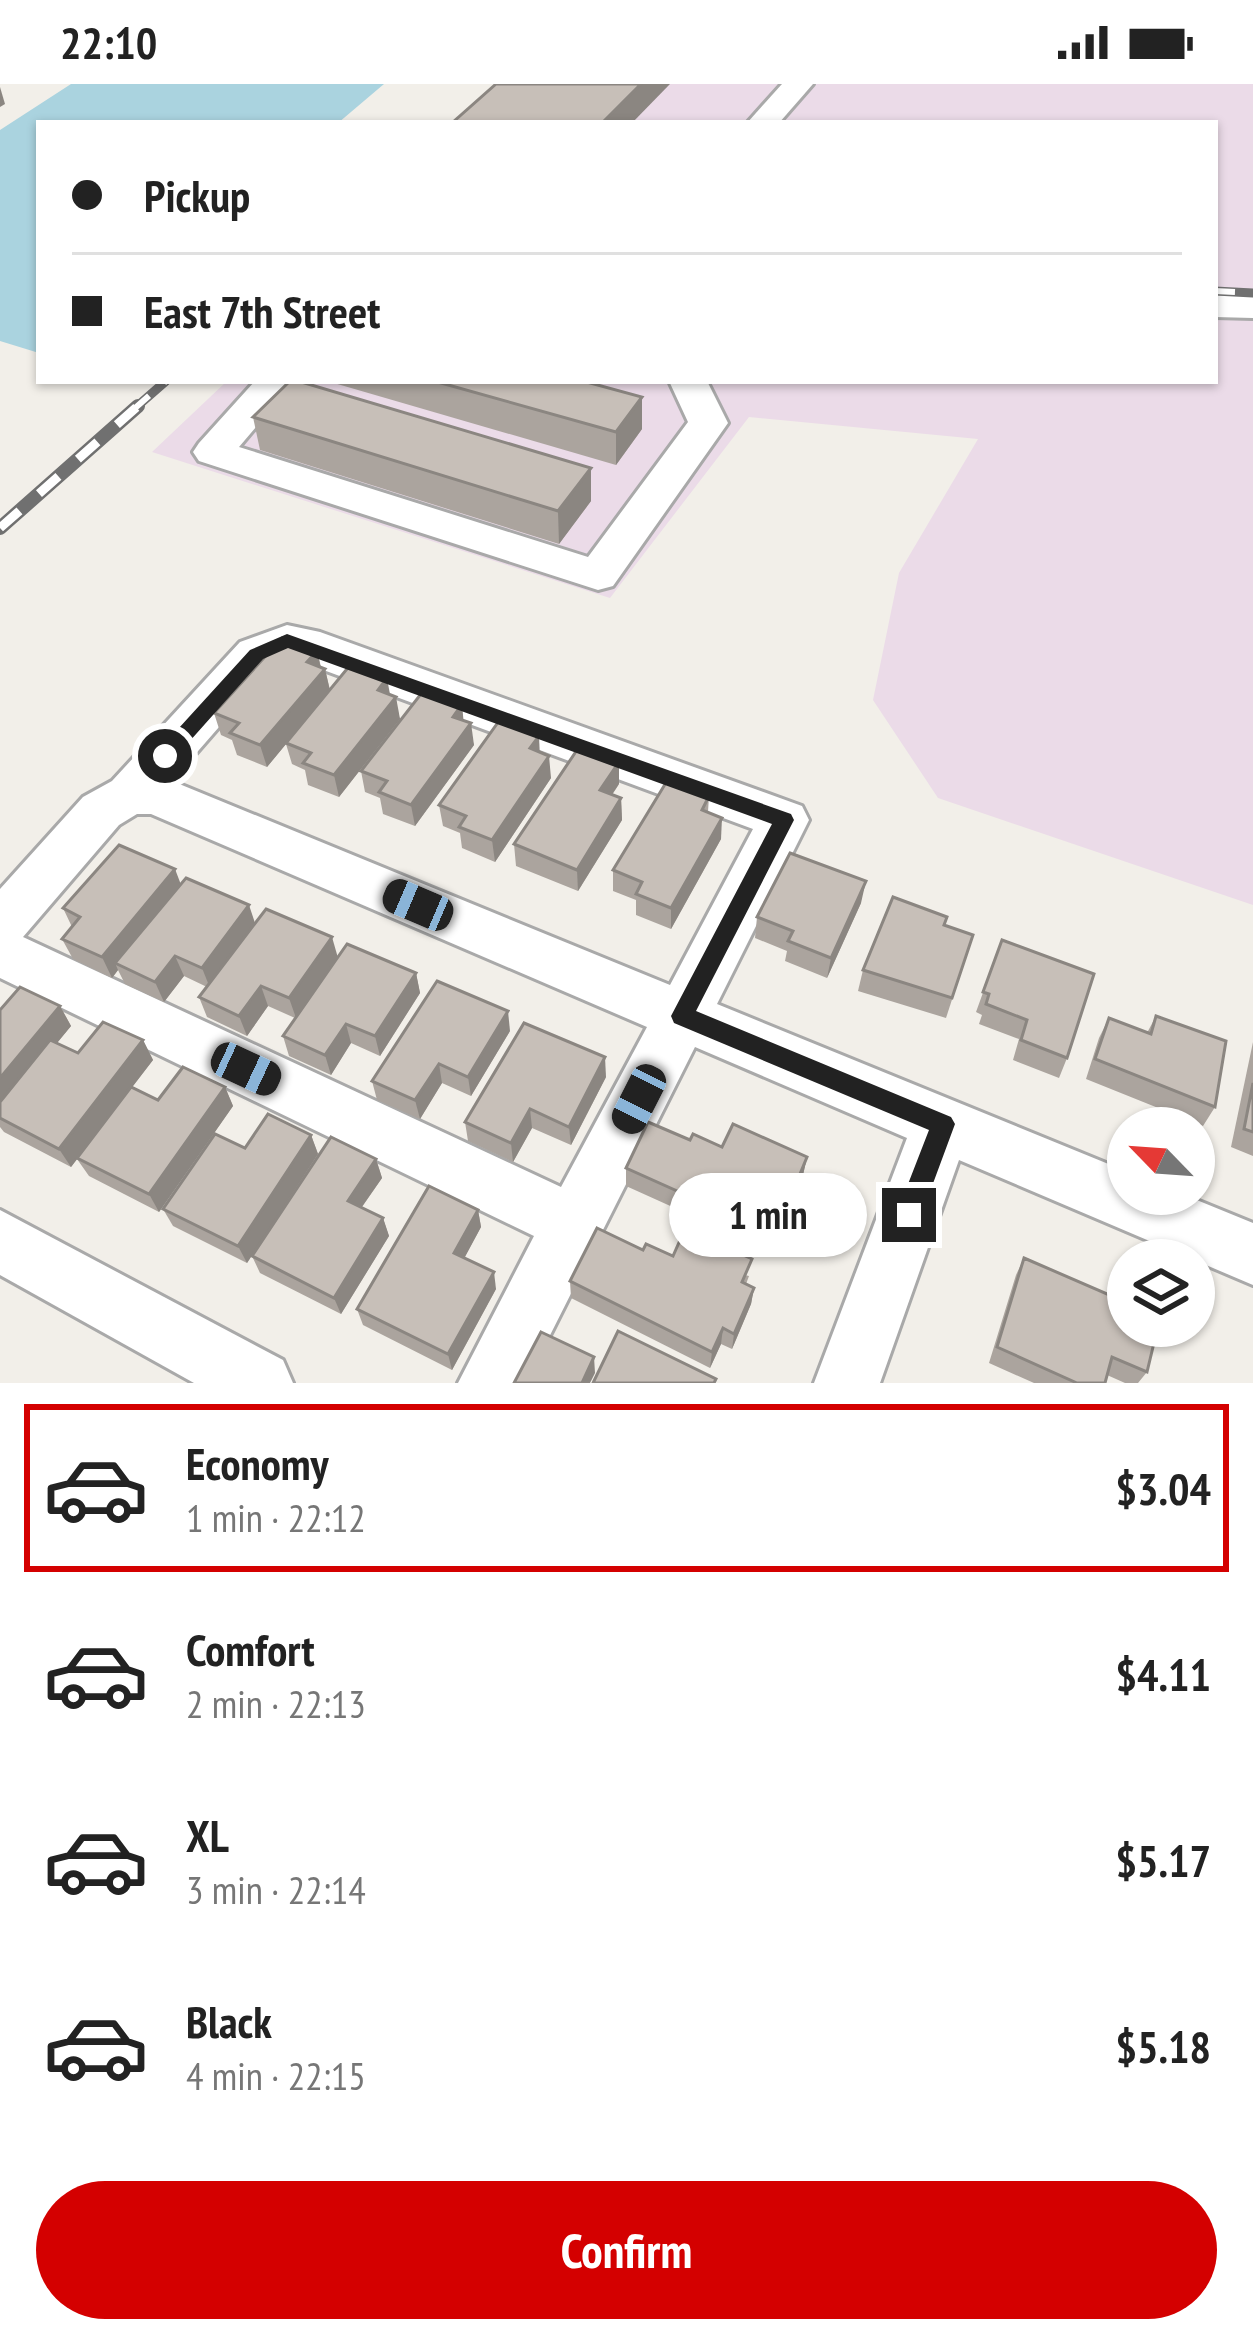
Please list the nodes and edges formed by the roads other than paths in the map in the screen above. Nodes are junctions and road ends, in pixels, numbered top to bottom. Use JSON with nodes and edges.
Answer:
{"nodes":[{"id":1,"x":798,"y":84,"type":"edge"},
{"id":2,"x":765,"y":120,"type":"edge"},
{"id":3,"x":1218,"y":306,"type":"edge"},
{"id":4,"x":1253,"y":307,"type":"edge"},
{"id":5,"x":273,"y":384,"type":"edge"},
{"id":6,"x":689,"y":384,"type":"edge"},
{"id":7,"x":130,"y":795,"type":"junction"},
{"id":8,"x":0,"y":926,"type":"edge"},
{"id":9,"x":0,"y":952,"type":"edge"},
{"id":10,"x":682,"y":1016,"type":"junction"},
{"id":11,"x":943,"y":1124,"type":"junction"},
{"id":12,"x":574,"y":1224,"type":"junction"},
{"id":13,"x":0,"y":1241,"type":"edge"},
{"id":14,"x":1253,"y":1254,"type":"edge"},
{"id":15,"x":260,"y":1383,"type":"edge"},
{"id":16,"x":491,"y":1383,"type":"edge"},
{"id":17,"x":848,"y":1383,"type":"edge"}],
"edges":[{"from":1,"to":2,"type":"street"},
{"from":3,"to":4,"type":"street"},
{"from":5,"to":6,"type":"street"},
{"from":7,"to":8,"type":"street"},
{"from":7,"to":10,"type":"street"},
{"from":7,"to":10,"type":"street"},
{"from":9,"to":12,"type":"street"},
{"from":10,"to":11,"type":"street"},
{"from":10,"to":12,"type":"street"},
{"from":11,"to":14,"type":"street"},
{"from":11,"to":17,"type":"street"},
{"from":12,"to":16,"type":"street"},
{"from":13,"to":15,"type":"street"}]}
